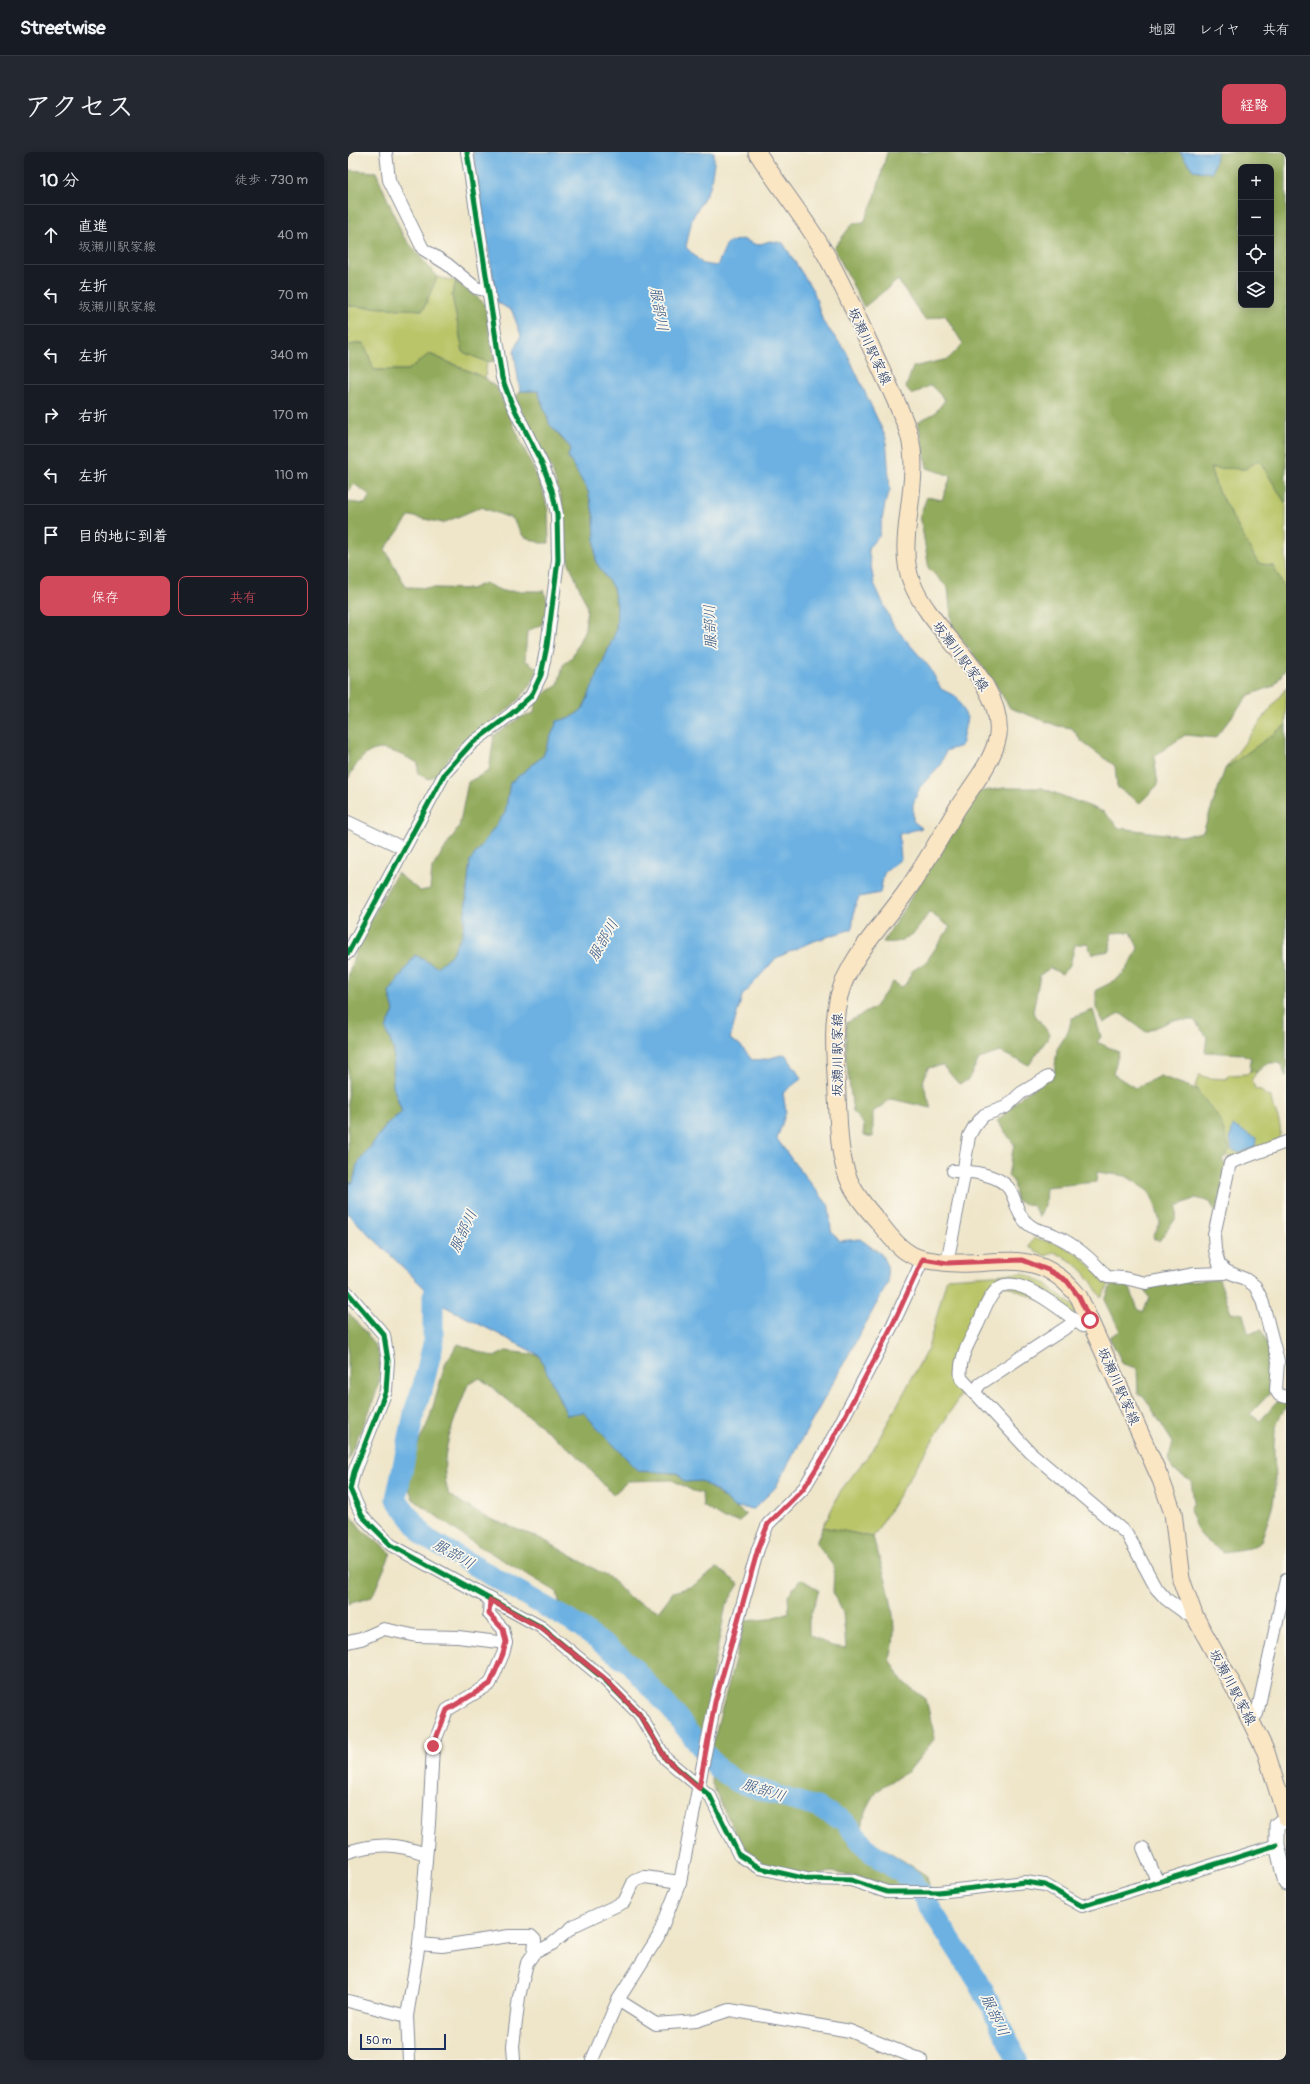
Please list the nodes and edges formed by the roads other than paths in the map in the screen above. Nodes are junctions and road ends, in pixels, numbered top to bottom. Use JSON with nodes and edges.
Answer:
{"nodes":[{"id":1,"x":386,"y":152,"type":"edge"},
{"id":2,"x":467,"y":152,"type":"edge"},
{"id":3,"x":757,"y":152,"type":"edge"},
{"id":4,"x":489,"y":291,"type":"junction"},
{"id":5,"x":348,"y":822,"type":"edge"},
{"id":6,"x":403,"y":848,"type":"junction"},
{"id":7,"x":348,"y":953,"type":"edge"},
{"id":8,"x":1048,"y":1077,"type":"dead end"},
{"id":9,"x":1286,"y":1142,"type":"edge"},
{"id":10,"x":953,"y":1171,"type":"dead end"},
{"id":11,"x":966,"y":1171,"type":"junction"},
{"id":12,"x":923,"y":1259,"type":"junction"},
{"id":13,"x":947,"y":1263,"type":"junction"},
{"id":14,"x":1226,"y":1271,"type":"junction"},
{"id":15,"x":348,"y":1293,"type":"edge"},
{"id":16,"x":1083,"y":1320,"type":"junction"},
{"id":17,"x":974,"y":1393,"type":"junction"},
{"id":18,"x":1286,"y":1397,"type":"edge"},
{"id":19,"x":1286,"y":1580,"type":"edge"},
{"id":20,"x":490,"y":1600,"type":"junction"},
{"id":21,"x":1194,"y":1615,"type":"junction"},
{"id":22,"x":348,"y":1642,"type":"edge"},
{"id":23,"x":506,"y":1642,"type":"junction"},
{"id":24,"x":1250,"y":1720,"type":"junction"},
{"id":25,"x":699,"y":1788,"type":"junction"},
{"id":26,"x":1286,"y":1818,"type":"edge"},
{"id":27,"x":1277,"y":1845,"type":"junction"},
{"id":28,"x":1143,"y":1848,"type":"dead end"},
{"id":29,"x":348,"y":1852,"type":"edge"},
{"id":30,"x":426,"y":1854,"type":"junction"},
{"id":31,"x":680,"y":1882,"type":"junction"},
{"id":32,"x":1158,"y":1883,"type":"junction"},
{"id":33,"x":1286,"y":1883,"type":"edge"},
{"id":34,"x":418,"y":1944,"type":"junction"},
{"id":35,"x":534,"y":1953,"type":"junction"},
{"id":36,"x":618,"y":2000,"type":"junction"},
{"id":37,"x":348,"y":2001,"type":"edge"},
{"id":38,"x":407,"y":2016,"type":"junction"},
{"id":39,"x":409,"y":2060,"type":"edge"},
{"id":40,"x":514,"y":2060,"type":"edge"},
{"id":41,"x":592,"y":2060,"type":"edge"},
{"id":42,"x":920,"y":2060,"type":"edge"}],
"edges":[{"from":1,"to":4,"type":"street"},
{"from":2,"to":4,"type":"street"},
{"from":3,"to":12,"type":"main road","name":"坂瀬川駅家線"},
{"from":4,"to":6,"type":"street"},
{"from":5,"to":6,"type":"street"},
{"from":6,"to":7,"type":"street"},
{"from":8,"to":11,"type":"street"},
{"from":9,"to":14,"type":"street"},
{"from":10,"to":11,"type":"street"},
{"from":11,"to":13,"type":"street"},
{"from":11,"to":14,"type":"street"},
{"from":12,"to":13,"type":"main road","name":"坂瀬川駅家線"},
{"from":12,"to":25,"type":"street"},
{"from":13,"to":16,"type":"main road","name":"坂瀬川駅家線"},
{"from":14,"to":18,"type":"street"},
{"from":15,"to":20,"type":"street"},
{"from":16,"to":17,"type":"street"},
{"from":16,"to":17,"type":"street"},
{"from":16,"to":21,"type":"main road","name":"坂瀬川駅家線"},
{"from":17,"to":21,"type":"street"},
{"from":19,"to":24,"type":"street"},
{"from":20,"to":23,"type":"street"},
{"from":20,"to":25,"type":"street"},
{"from":21,"to":24,"type":"main road","name":"坂瀬川駅家線"},
{"from":22,"to":23,"type":"street"},
{"from":23,"to":30,"type":"street"},
{"from":24,"to":26,"type":"main road","name":"坂瀬川駅家線"},
{"from":25,"to":31,"type":"street"},
{"from":25,"to":32,"type":"street"},
{"from":26,"to":27,"type":"street"},
{"from":27,"to":32,"type":"street"},
{"from":27,"to":33,"type":"street"},
{"from":28,"to":32,"type":"street"},
{"from":29,"to":30,"type":"street"},
{"from":30,"to":34,"type":"street"},
{"from":31,"to":35,"type":"street"},
{"from":31,"to":36,"type":"street"},
{"from":34,"to":35,"type":"street"},
{"from":34,"to":38,"type":"street"},
{"from":35,"to":40,"type":"street"},
{"from":36,"to":41,"type":"street"},
{"from":36,"to":42,"type":"street"},
{"from":37,"to":38,"type":"street"},
{"from":38,"to":39,"type":"street"}]}
